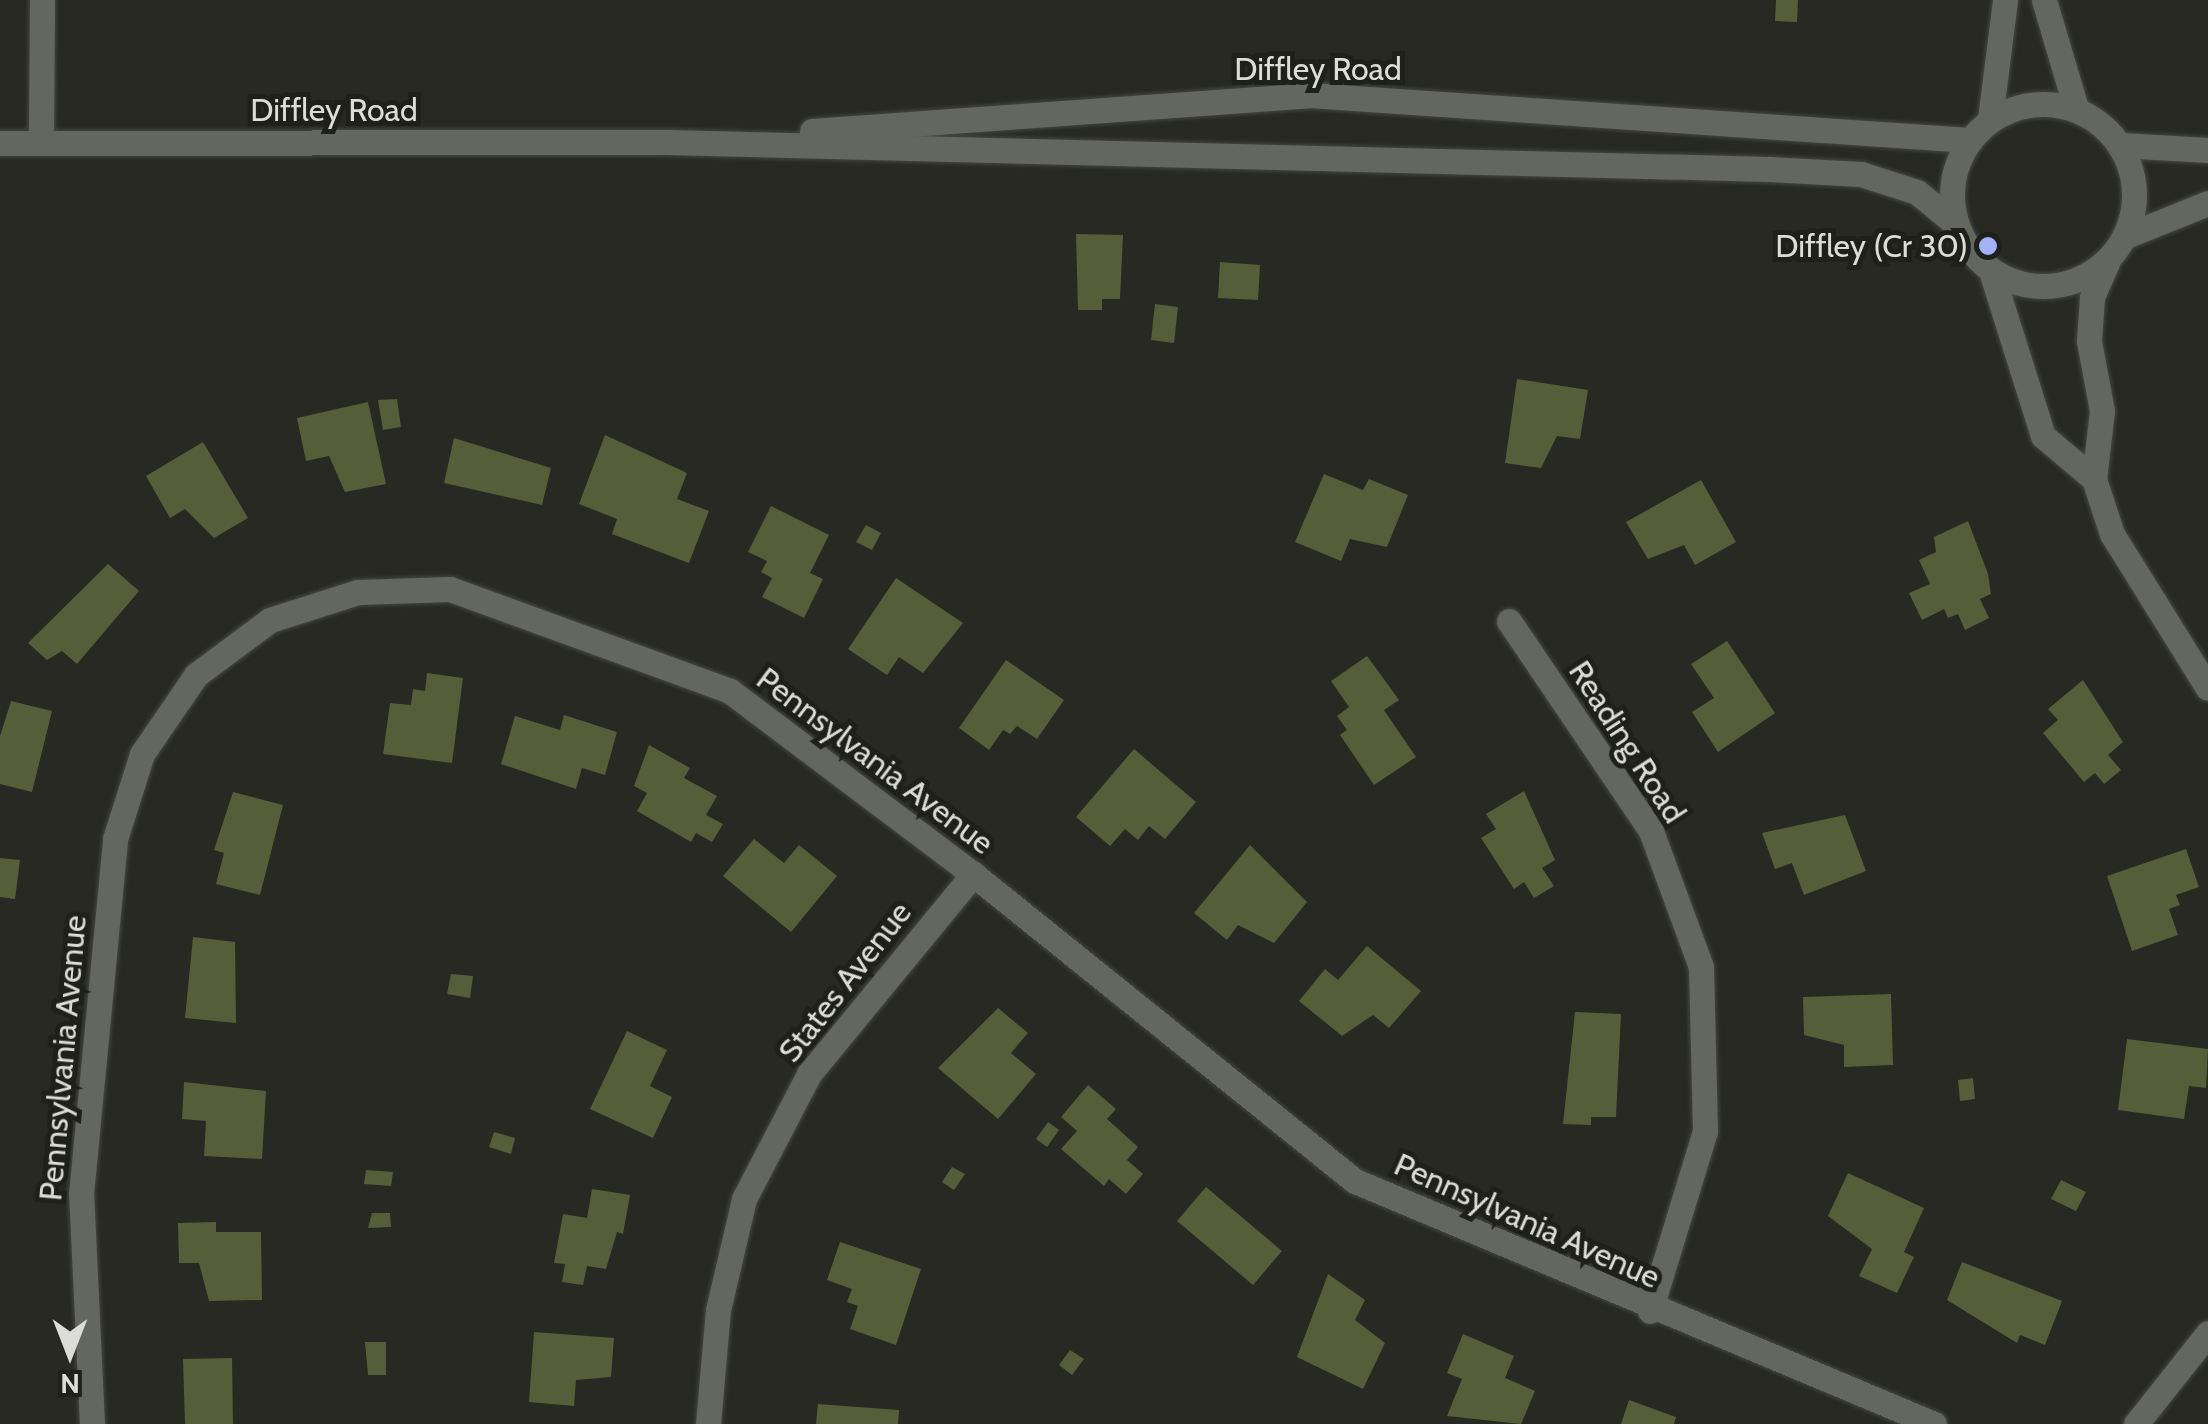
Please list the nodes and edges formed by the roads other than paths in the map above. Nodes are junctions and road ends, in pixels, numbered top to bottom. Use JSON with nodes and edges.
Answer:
{"nodes":[{"id":1,"x":42,"y":0,"type":"edge"},
{"id":2,"x":2005,"y":0,"type":"edge"},
{"id":3,"x":2044,"y":0,"type":"edge"},
{"id":4,"x":2076,"y":108,"type":"junction"},
{"id":5,"x":1990,"y":120,"type":"junction"},
{"id":6,"x":1969,"y":140,"type":"junction"},
{"id":7,"x":667,"y":142,"type":"junction"},
{"id":8,"x":0,"y":143,"type":"edge"},
{"id":9,"x":41,"y":144,"type":"junction"},
{"id":10,"x":2121,"y":145,"type":"junction"},
{"id":11,"x":2208,"y":150,"type":"edge"},
{"id":12,"x":2208,"y":203,"type":"edge"},
{"id":13,"x":1956,"y":224,"type":"junction"},
{"id":14,"x":2126,"y":236,"type":"junction"},
{"id":15,"x":2108,"y":261,"type":"junction"},
{"id":16,"x":1991,"y":271,"type":"junction"},
{"id":17,"x":2094,"y":479,"type":"junction"},
{"id":18,"x":1509,"y":621,"type":"dead end"},
{"id":19,"x":2208,"y":688,"type":"edge"},
{"id":20,"x":973,"y":874,"type":"junction"},
{"id":21,"x":1650,"y":1311,"type":"junction"},
{"id":22,"x":2208,"y":1333,"type":"edge"},
{"id":23,"x":92,"y":1424,"type":"edge"},
{"id":24,"x":708,"y":1424,"type":"edge"},
{"id":25,"x":1934,"y":1424,"type":"edge"},
{"id":26,"x":2136,"y":1424,"type":"edge"}],
"edges":[{"from":1,"to":9,"type":"street"},
{"from":2,"to":5,"type":"street"},
{"from":3,"to":4,"type":"street"},
{"from":4,"to":5,"type":"street"},
{"from":4,"to":10,"type":"street"},
{"from":5,"to":6,"type":"street"},
{"from":6,"to":7,"type":"street","name":"Diffley Road"},
{"from":6,"to":13,"type":"street"},
{"from":7,"to":9,"type":"street","name":"Diffley Road"},
{"from":7,"to":13,"type":"street","name":"Diffley Road"},
{"from":8,"to":9,"type":"street","name":"Diffley Road"},
{"from":10,"to":11,"type":"street"},
{"from":10,"to":14,"type":"street"},
{"from":12,"to":14,"type":"street"},
{"from":13,"to":16,"type":"street"},
{"from":14,"to":15,"type":"street"},
{"from":15,"to":16,"type":"street"},
{"from":15,"to":17,"type":"street"},
{"from":16,"to":17,"type":"street"},
{"from":17,"to":19,"type":"street"},
{"from":18,"to":21,"type":"street","name":"Reading Road"},
{"from":20,"to":21,"type":"street","name":"Pennsylvania Avenue"},
{"from":20,"to":23,"type":"street","name":"Pennsylvania Avenue"},
{"from":20,"to":24,"type":"street","name":"States Avenue"},
{"from":21,"to":25,"type":"street","name":"Pennsylvania Avenue"},
{"from":22,"to":26,"type":"street"}]}
